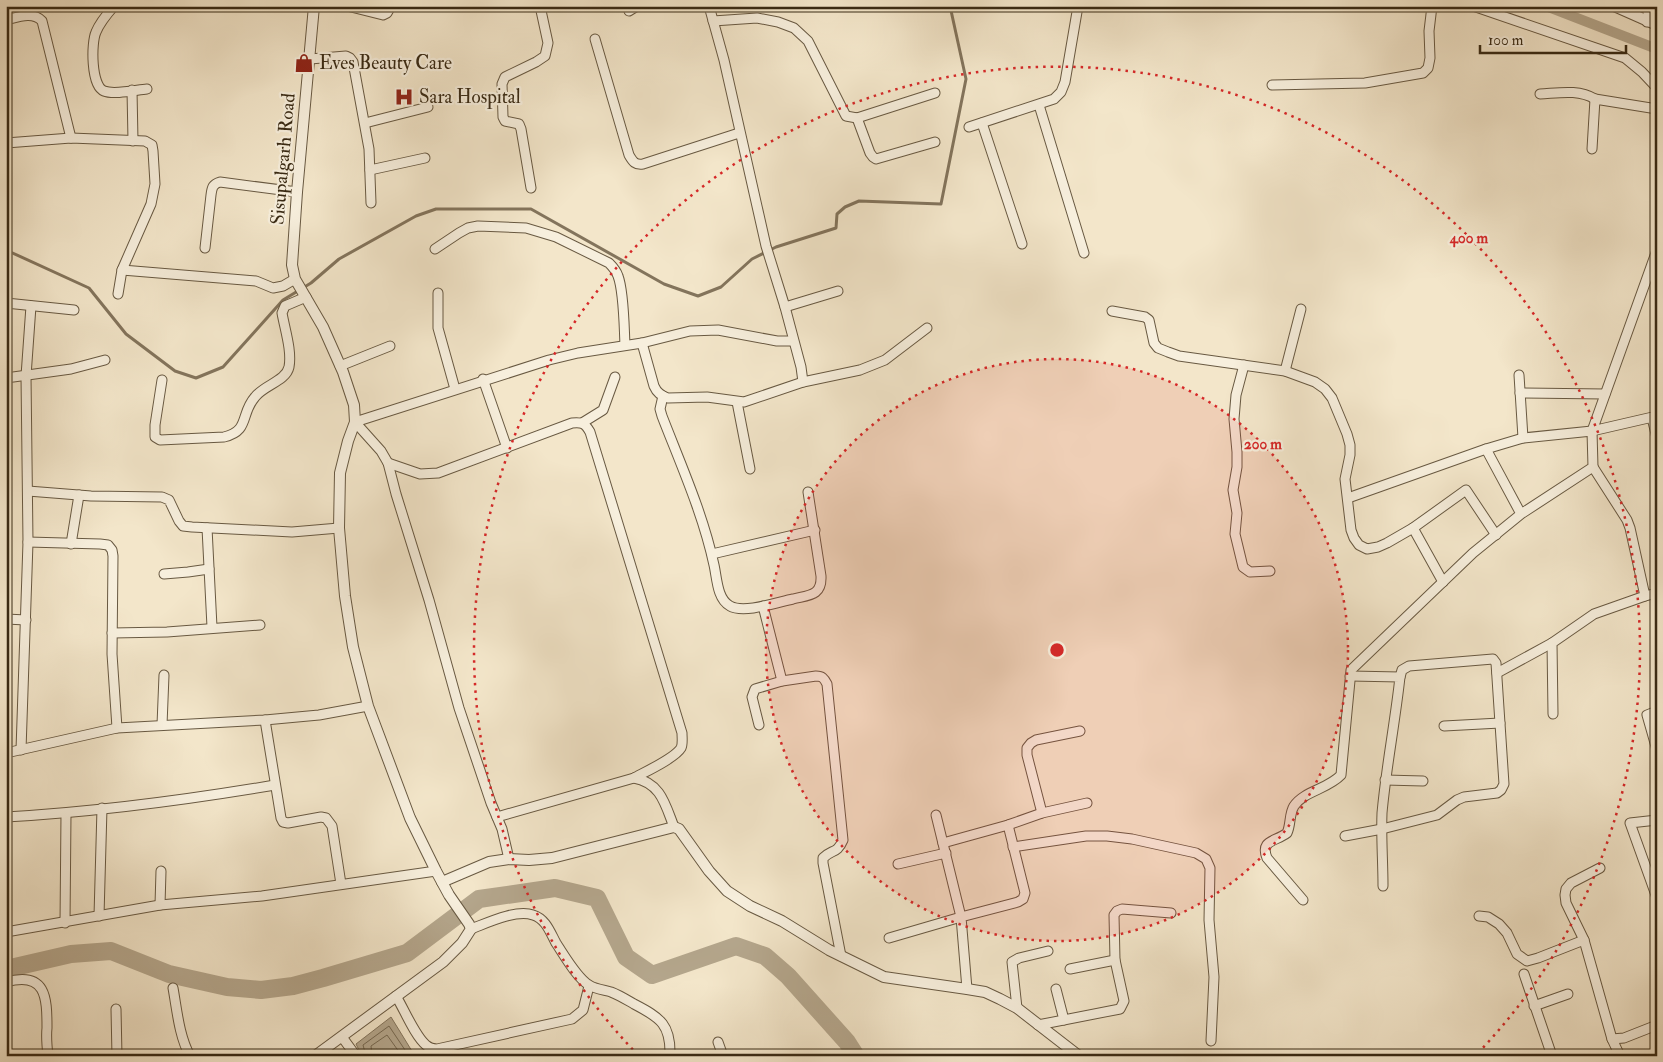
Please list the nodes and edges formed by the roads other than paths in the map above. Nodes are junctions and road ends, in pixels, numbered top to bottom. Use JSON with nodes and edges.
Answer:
{"nodes":[{"id":1,"x":17,"y":6,"type":"edge"},
{"id":2,"x":114,"y":6,"type":"edge"},
{"id":3,"x":314,"y":6,"type":"edge"},
{"id":4,"x":347,"y":6,"type":"edge"},
{"id":5,"x":391,"y":6,"type":"edge"},
{"id":6,"x":540,"y":6,"type":"edge"},
{"id":7,"x":637,"y":6,"type":"edge"},
{"id":8,"x":709,"y":6,"type":"edge"},
{"id":9,"x":1078,"y":6,"type":"edge"},
{"id":10,"x":1432,"y":6,"type":"edge"},
{"id":11,"x":1473,"y":6,"type":"edge"},
{"id":12,"x":1614,"y":6,"type":"edge"},
{"id":13,"x":1649,"y":6,"type":"edge"},
{"id":14,"x":629,"y":11,"type":"dead end"},
{"id":15,"x":19,"y":17,"type":"junction"},
{"id":16,"x":6,"y":20,"type":"edge"},
{"id":17,"x":713,"y":21,"type":"junction"},
{"id":18,"x":1652,"y":23,"type":"edge"},
{"id":19,"x":595,"y":40,"type":"dead end"},
{"id":20,"x":310,"y":59,"type":"junction"},
{"id":21,"x":1272,"y":85,"type":"dead end"},
{"id":22,"x":1657,"y":88,"type":"edge"},
{"id":23,"x":147,"y":89,"type":"dead end"},
{"id":24,"x":132,"y":90,"type":"junction"},
{"id":25,"x":935,"y":93,"type":"dead end"},
{"id":26,"x":1540,"y":94,"type":"dead end"},
{"id":27,"x":1595,"y":100,"type":"junction"},
{"id":28,"x":1039,"y":105,"type":"junction"},
{"id":29,"x":428,"y":107,"type":"dead end"},
{"id":30,"x":1657,"y":110,"type":"edge"},
{"id":31,"x":857,"y":118,"type":"junction"},
{"id":32,"x":982,"y":123,"type":"junction"},
{"id":33,"x":365,"y":124,"type":"junction"},
{"id":34,"x":969,"y":127,"type":"dead end"},
{"id":35,"x":739,"y":133,"type":"junction"},
{"id":36,"x":71,"y":138,"type":"junction"},
{"id":37,"x":133,"y":141,"type":"junction"},
{"id":38,"x":935,"y":142,"type":"dead end"},
{"id":39,"x":6,"y":143,"type":"edge"},
{"id":40,"x":1592,"y":149,"type":"dead end"},
{"id":41,"x":425,"y":158,"type":"dead end"},
{"id":42,"x":370,"y":170,"type":"junction"},
{"id":43,"x":531,"y":188,"type":"dead end"},
{"id":44,"x":297,"y":192,"type":"junction"},
{"id":45,"x":371,"y":203,"type":"dead end"},
{"id":46,"x":1022,"y":244,"type":"dead end"},
{"id":47,"x":205,"y":248,"type":"dead end"},
{"id":48,"x":435,"y":249,"type":"dead end"},
{"id":49,"x":1657,"y":250,"type":"edge"},
{"id":50,"x":1084,"y":253,"type":"dead end"},
{"id":51,"x":122,"y":270,"type":"junction"},
{"id":52,"x":297,"y":281,"type":"junction"},
{"id":53,"x":838,"y":291,"type":"dead end"},
{"id":54,"x":438,"y":293,"type":"dead end"},
{"id":55,"x":118,"y":294,"type":"dead end"},
{"id":56,"x":305,"y":296,"type":"junction"},
{"id":57,"x":6,"y":304,"type":"edge"},
{"id":58,"x":31,"y":306,"type":"junction"},
{"id":59,"x":785,"y":307,"type":"junction"},
{"id":60,"x":1301,"y":309,"type":"dead end"},
{"id":61,"x":74,"y":310,"type":"dead end"},
{"id":62,"x":1112,"y":311,"type":"dead end"},
{"id":63,"x":928,"y":328,"type":"dead end"},
{"id":64,"x":793,"y":341,"type":"junction"},
{"id":65,"x":642,"y":343,"type":"junction"},
{"id":66,"x":625,"y":345,"type":"junction"},
{"id":67,"x":390,"y":346,"type":"dead end"},
{"id":68,"x":105,"y":360,"type":"dead end"},
{"id":69,"x":1244,"y":365,"type":"junction"},
{"id":70,"x":340,"y":366,"type":"junction"},
{"id":71,"x":1285,"y":371,"type":"junction"},
{"id":72,"x":1519,"y":375,"type":"dead end"},
{"id":73,"x":26,"y":376,"type":"junction"},
{"id":74,"x":615,"y":377,"type":"dead end"},
{"id":75,"x":6,"y":378,"type":"edge"},
{"id":76,"x":162,"y":380,"type":"dead end"},
{"id":77,"x":483,"y":380,"type":"junction"},
{"id":78,"x":803,"y":382,"type":"junction"},
{"id":79,"x":455,"y":389,"type":"junction"},
{"id":80,"x":1520,"y":393,"type":"junction"},
{"id":81,"x":1605,"y":394,"type":"junction"},
{"id":82,"x":663,"y":396,"type":"junction"},
{"id":83,"x":737,"y":402,"type":"junction"},
{"id":84,"x":1655,"y":417,"type":"edge"},
{"id":85,"x":355,"y":422,"type":"junction"},
{"id":86,"x":582,"y":423,"type":"junction"},
{"id":87,"x":1592,"y":431,"type":"junction"},
{"id":88,"x":1523,"y":438,"type":"junction"},
{"id":89,"x":1657,"y":438,"type":"edge"},
{"id":90,"x":507,"y":448,"type":"junction"},
{"id":91,"x":1486,"y":449,"type":"junction"},
{"id":92,"x":388,"y":463,"type":"junction"},
{"id":93,"x":1593,"y":467,"type":"junction"},
{"id":94,"x":750,"y":469,"type":"dead end"},
{"id":95,"x":28,"y":491,"type":"junction"},
{"id":96,"x":808,"y":492,"type":"dead end"},
{"id":97,"x":79,"y":495,"type":"junction"},
{"id":98,"x":1348,"y":498,"type":"junction"},
{"id":99,"x":1521,"y":514,"type":"junction"},
{"id":100,"x":207,"y":528,"type":"junction"},
{"id":101,"x":339,"y":528,"type":"junction"},
{"id":102,"x":1413,"y":528,"type":"junction"},
{"id":103,"x":815,"y":530,"type":"junction"},
{"id":104,"x":1496,"y":535,"type":"junction"},
{"id":105,"x":28,"y":542,"type":"junction"},
{"id":106,"x":71,"y":544,"type":"junction"},
{"id":107,"x":712,"y":554,"type":"junction"},
{"id":108,"x":209,"y":569,"type":"junction"},
{"id":109,"x":1270,"y":571,"type":"dead end"},
{"id":110,"x":164,"y":574,"type":"dead end"},
{"id":111,"x":1443,"y":582,"type":"junction"},
{"id":112,"x":1657,"y":592,"type":"edge"},
{"id":113,"x":1645,"y":596,"type":"junction"},
{"id":114,"x":763,"y":606,"type":"junction"},
{"id":115,"x":6,"y":619,"type":"edge"},
{"id":116,"x":26,"y":620,"type":"junction"},
{"id":117,"x":260,"y":625,"type":"dead end"},
{"id":118,"x":212,"y":628,"type":"junction"},
{"id":119,"x":112,"y":633,"type":"junction"},
{"id":120,"x":1552,"y":643,"type":"junction"},
{"id":121,"x":1496,"y":673,"type":"junction"},
{"id":122,"x":164,"y":675,"type":"dead end"},
{"id":123,"x":1350,"y":676,"type":"junction"},
{"id":124,"x":1400,"y":677,"type":"junction"},
{"id":125,"x":782,"y":681,"type":"junction"},
{"id":126,"x":368,"y":706,"type":"junction"},
{"id":127,"x":1657,"y":711,"type":"edge"},
{"id":128,"x":1553,"y":714,"type":"dead end"},
{"id":129,"x":265,"y":720,"type":"junction"},
{"id":130,"x":1500,"y":723,"type":"junction"},
{"id":131,"x":162,"y":725,"type":"junction"},
{"id":132,"x":759,"y":725,"type":"dead end"},
{"id":133,"x":1444,"y":726,"type":"dead end"},
{"id":134,"x":118,"y":728,"type":"junction"},
{"id":135,"x":1080,"y":731,"type":"dead end"},
{"id":136,"x":22,"y":750,"type":"junction"},
{"id":137,"x":1657,"y":750,"type":"edge"},
{"id":138,"x":6,"y":753,"type":"edge"},
{"id":139,"x":634,"y":778,"type":"junction"},
{"id":140,"x":1386,"y":780,"type":"junction"},
{"id":141,"x":1423,"y":781,"type":"dead end"},
{"id":142,"x":275,"y":785,"type":"junction"},
{"id":143,"x":1087,"y":803,"type":"dead end"},
{"id":144,"x":102,"y":808,"type":"junction"},
{"id":145,"x":1042,"y":813,"type":"junction"},
{"id":146,"x":66,"y":814,"type":"junction"},
{"id":147,"x":936,"y":815,"type":"dead end"},
{"id":148,"x":6,"y":817,"type":"edge"},
{"id":149,"x":497,"y":817,"type":"junction"},
{"id":150,"x":1657,"y":820,"type":"edge"},
{"id":151,"x":1008,"y":825,"type":"junction"},
{"id":152,"x":674,"y":827,"type":"junction"},
{"id":153,"x":1382,"y":829,"type":"junction"},
{"id":154,"x":1345,"y":836,"type":"dead end"},
{"id":155,"x":944,"y":843,"type":"junction"},
{"id":156,"x":1013,"y":847,"type":"junction"},
{"id":157,"x":946,"y":853,"type":"junction"},
{"id":158,"x":509,"y":859,"type":"junction"},
{"id":159,"x":898,"y":864,"type":"dead end"},
{"id":160,"x":1600,"y":868,"type":"dead end"},
{"id":161,"x":161,"y":871,"type":"dead end"},
{"id":162,"x":436,"y":871,"type":"junction"},
{"id":163,"x":442,"y":882,"type":"junction"},
{"id":164,"x":341,"y":884,"type":"junction"},
{"id":165,"x":1383,"y":886,"type":"dead end"},
{"id":166,"x":1657,"y":898,"type":"edge"},
{"id":167,"x":1303,"y":900,"type":"dead end"},
{"id":168,"x":160,"y":905,"type":"junction"},
{"id":169,"x":1171,"y":913,"type":"dead end"},
{"id":170,"x":99,"y":916,"type":"junction"},
{"id":171,"x":1479,"y":916,"type":"dead end"},
{"id":172,"x":961,"y":917,"type":"junction"},
{"id":173,"x":65,"y":923,"type":"junction"},
{"id":174,"x":470,"y":927,"type":"junction"},
{"id":175,"x":6,"y":932,"type":"edge"},
{"id":176,"x":890,"y":938,"type":"dead end"},
{"id":177,"x":1584,"y":940,"type":"junction"},
{"id":178,"x":1048,"y":951,"type":"dead end"},
{"id":179,"x":841,"y":956,"type":"junction"},
{"id":180,"x":1115,"y":960,"type":"junction"},
{"id":181,"x":1070,"y":970,"type":"dead end"},
{"id":182,"x":1524,"y":974,"type":"dead end"},
{"id":183,"x":6,"y":982,"type":"edge"},
{"id":184,"x":589,"y":986,"type":"junction"},
{"id":185,"x":173,"y":988,"type":"dead end"},
{"id":186,"x":967,"y":988,"type":"junction"},
{"id":187,"x":1056,"y":989,"type":"dead end"},
{"id":188,"x":1568,"y":994,"type":"dead end"},
{"id":189,"x":393,"y":999,"type":"junction"},
{"id":190,"x":1534,"y":1006,"type":"junction"},
{"id":191,"x":1017,"y":1008,"type":"junction"},
{"id":192,"x":116,"y":1009,"type":"dead end"},
{"id":193,"x":1064,"y":1020,"type":"junction"},
{"id":194,"x":1038,"y":1025,"type":"junction"},
{"id":195,"x":1657,"y":1025,"type":"edge"},
{"id":196,"x":345,"y":1034,"type":"junction"},
{"id":197,"x":1612,"y":1039,"type":"junction"},
{"id":198,"x":1211,"y":1041,"type":"dead end"},
{"id":199,"x":718,"y":1042,"type":"dead end"},
{"id":200,"x":48,"y":1056,"type":"edge"},
{"id":201,"x":117,"y":1056,"type":"edge"},
{"id":202,"x":190,"y":1056,"type":"edge"},
{"id":203,"x":315,"y":1056,"type":"edge"},
{"id":204,"x":356,"y":1056,"type":"edge"},
{"id":205,"x":670,"y":1056,"type":"edge"},
{"id":206,"x":723,"y":1056,"type":"edge"},
{"id":207,"x":1079,"y":1056,"type":"edge"},
{"id":208,"x":1184,"y":1056,"type":"edge"},
{"id":209,"x":1190,"y":1056,"type":"edge"},
{"id":210,"x":1552,"y":1056,"type":"edge"},
{"id":211,"x":1620,"y":1056,"type":"edge"}],
"edges":[{"from":1,"to":15,"type":"street"},
{"from":2,"to":24,"type":"street"},
{"from":3,"to":20,"type":"street","name":"Sisupalgarh Road"},
{"from":4,"to":5,"type":"street"},
{"from":6,"to":43,"type":"street"},
{"from":7,"to":14,"type":"street"},
{"from":8,"to":17,"type":"street"},
{"from":9,"to":28,"type":"street"},
{"from":10,"to":21,"type":"street"},
{"from":11,"to":22,"type":"street"},
{"from":12,"to":18,"type":"street"},
{"from":13,"to":18,"type":"street"},
{"from":15,"to":16,"type":"street"},
{"from":15,"to":36,"type":"street"},
{"from":17,"to":31,"type":"street"},
{"from":17,"to":35,"type":"street"},
{"from":19,"to":35,"type":"street"},
{"from":20,"to":33,"type":"street"},
{"from":20,"to":44,"type":"street","name":"Sisupalgarh Road"},
{"from":23,"to":24,"type":"street"},
{"from":24,"to":37,"type":"street"},
{"from":25,"to":31,"type":"street"},
{"from":26,"to":27,"type":"street"},
{"from":27,"to":30,"type":"street"},
{"from":27,"to":40,"type":"street"},
{"from":28,"to":32,"type":"street"},
{"from":28,"to":50,"type":"street"},
{"from":29,"to":33,"type":"street"},
{"from":31,"to":38,"type":"street"},
{"from":32,"to":34,"type":"street"},
{"from":32,"to":46,"type":"street"},
{"from":33,"to":42,"type":"street"},
{"from":35,"to":59,"type":"street"},
{"from":36,"to":37,"type":"street"},
{"from":36,"to":39,"type":"street"},
{"from":37,"to":51,"type":"street"},
{"from":41,"to":42,"type":"street"},
{"from":42,"to":45,"type":"street"},
{"from":44,"to":47,"type":"street"},
{"from":44,"to":52,"type":"street","name":"Sisupalgarh Road"},
{"from":48,"to":66,"type":"street"},
{"from":49,"to":81,"type":"street"},
{"from":51,"to":52,"type":"street"},
{"from":51,"to":55,"type":"street"},
{"from":52,"to":56,"type":"street"},
{"from":53,"to":59,"type":"street"},
{"from":54,"to":79,"type":"street"},
{"from":56,"to":70,"type":"street"},
{"from":56,"to":76,"type":"street"},
{"from":57,"to":58,"type":"street"},
{"from":58,"to":61,"type":"street"},
{"from":58,"to":73,"type":"street"},
{"from":59,"to":64,"type":"street"},
{"from":60,"to":71,"type":"street"},
{"from":62,"to":69,"type":"street"},
{"from":63,"to":78,"type":"street"},
{"from":64,"to":65,"type":"street"},
{"from":64,"to":78,"type":"street"},
{"from":65,"to":66,"type":"street"},
{"from":65,"to":82,"type":"street"},
{"from":66,"to":77,"type":"street"},
{"from":67,"to":70,"type":"street"},
{"from":68,"to":73,"type":"street"},
{"from":69,"to":71,"type":"street"},
{"from":69,"to":109,"type":"street"},
{"from":70,"to":85,"type":"street"},
{"from":71,"to":98,"type":"street"},
{"from":72,"to":80,"type":"street"},
{"from":73,"to":75,"type":"street"},
{"from":73,"to":95,"type":"street"},
{"from":74,"to":86,"type":"street"},
{"from":77,"to":79,"type":"street"},
{"from":77,"to":90,"type":"street"},
{"from":78,"to":83,"type":"street"},
{"from":79,"to":85,"type":"street"},
{"from":80,"to":81,"type":"street"},
{"from":80,"to":88,"type":"street"},
{"from":81,"to":87,"type":"street"},
{"from":82,"to":83,"type":"street"},
{"from":82,"to":107,"type":"street"},
{"from":83,"to":94,"type":"street"},
{"from":84,"to":87,"type":"street"},
{"from":84,"to":89,"type":"street"},
{"from":85,"to":92,"type":"street"},
{"from":85,"to":101,"type":"street"},
{"from":86,"to":90,"type":"street"},
{"from":86,"to":139,"type":"street"},
{"from":87,"to":88,"type":"street"},
{"from":87,"to":93,"type":"street"},
{"from":88,"to":91,"type":"street"},
{"from":90,"to":92,"type":"street"},
{"from":91,"to":98,"type":"street"},
{"from":91,"to":99,"type":"street"},
{"from":92,"to":149,"type":"street"},
{"from":93,"to":99,"type":"street"},
{"from":93,"to":113,"type":"street"},
{"from":95,"to":97,"type":"street"},
{"from":95,"to":105,"type":"street"},
{"from":96,"to":103,"type":"street"},
{"from":97,"to":100,"type":"street"},
{"from":97,"to":106,"type":"street"},
{"from":98,"to":102,"type":"street"},
{"from":99,"to":104,"type":"street"},
{"from":100,"to":101,"type":"street"},
{"from":100,"to":108,"type":"street"},
{"from":101,"to":126,"type":"street"},
{"from":102,"to":104,"type":"street"},
{"from":102,"to":111,"type":"street"},
{"from":103,"to":107,"type":"street"},
{"from":103,"to":114,"type":"street"},
{"from":104,"to":111,"type":"street"},
{"from":105,"to":106,"type":"street"},
{"from":105,"to":116,"type":"street"},
{"from":106,"to":119,"type":"street"},
{"from":107,"to":114,"type":"street"},
{"from":108,"to":110,"type":"street"},
{"from":108,"to":118,"type":"street"},
{"from":111,"to":123,"type":"street"},
{"from":112,"to":113,"type":"street"},
{"from":113,"to":120,"type":"street"},
{"from":114,"to":125,"type":"street"},
{"from":115,"to":116,"type":"street"},
{"from":116,"to":136,"type":"street"},
{"from":117,"to":118,"type":"street"},
{"from":118,"to":119,"type":"street"},
{"from":119,"to":134,"type":"street"},
{"from":120,"to":121,"type":"street"},
{"from":120,"to":128,"type":"street"},
{"from":121,"to":124,"type":"street"},
{"from":121,"to":130,"type":"street"},
{"from":122,"to":131,"type":"street"},
{"from":123,"to":124,"type":"street"},
{"from":123,"to":167,"type":"street"},
{"from":124,"to":140,"type":"street"},
{"from":125,"to":132,"type":"street"},
{"from":125,"to":179,"type":"street"},
{"from":126,"to":129,"type":"street"},
{"from":126,"to":162,"type":"street"},
{"from":127,"to":137,"type":"street"},
{"from":129,"to":131,"type":"street"},
{"from":129,"to":142,"type":"street"},
{"from":130,"to":133,"type":"street"},
{"from":130,"to":153,"type":"street"},
{"from":131,"to":134,"type":"street"},
{"from":134,"to":136,"type":"street"},
{"from":135,"to":145,"type":"street"},
{"from":136,"to":138,"type":"street"},
{"from":139,"to":149,"type":"street"},
{"from":139,"to":152,"type":"street"},
{"from":140,"to":141,"type":"street"},
{"from":140,"to":153,"type":"street"},
{"from":142,"to":144,"type":"street"},
{"from":142,"to":164,"type":"street"},
{"from":143,"to":145,"type":"street"},
{"from":144,"to":146,"type":"street"},
{"from":144,"to":170,"type":"street"},
{"from":145,"to":151,"type":"street"},
{"from":146,"to":148,"type":"street"},
{"from":146,"to":173,"type":"street"},
{"from":147,"to":155,"type":"street"},
{"from":149,"to":158,"type":"street"},
{"from":150,"to":166,"type":"street"},
{"from":151,"to":155,"type":"street"},
{"from":151,"to":156,"type":"street"},
{"from":152,"to":158,"type":"street"},
{"from":152,"to":179,"type":"street"},
{"from":153,"to":154,"type":"street"},
{"from":153,"to":165,"type":"street"},
{"from":155,"to":157,"type":"street"},
{"from":156,"to":172,"type":"street"},
{"from":156,"to":198,"type":"street"},
{"from":157,"to":159,"type":"street"},
{"from":157,"to":172,"type":"street"},
{"from":158,"to":163,"type":"street"},
{"from":160,"to":177,"type":"street"},
{"from":161,"to":168,"type":"street"},
{"from":162,"to":163,"type":"street"},
{"from":162,"to":164,"type":"street"},
{"from":163,"to":174,"type":"street"},
{"from":164,"to":168,"type":"street"},
{"from":168,"to":170,"type":"street"},
{"from":169,"to":180,"type":"street"},
{"from":170,"to":173,"type":"street"},
{"from":171,"to":177,"type":"street"},
{"from":172,"to":176,"type":"street"},
{"from":172,"to":186,"type":"street"},
{"from":173,"to":175,"type":"street"},
{"from":174,"to":184,"type":"street"},
{"from":174,"to":189,"type":"street"},
{"from":177,"to":197,"type":"street"},
{"from":178,"to":191,"type":"street"},
{"from":179,"to":186,"type":"street"},
{"from":180,"to":181,"type":"street"},
{"from":180,"to":193,"type":"street"},
{"from":182,"to":190,"type":"street"},
{"from":183,"to":200,"type":"street"},
{"from":184,"to":189,"type":"street"},
{"from":184,"to":205,"type":"street"},
{"from":185,"to":202,"type":"street"},
{"from":186,"to":191,"type":"street"},
{"from":187,"to":193,"type":"street"},
{"from":188,"to":190,"type":"street"},
{"from":189,"to":196,"type":"street"},
{"from":190,"to":210,"type":"street"},
{"from":191,"to":194,"type":"street"},
{"from":192,"to":201,"type":"street"},
{"from":193,"to":194,"type":"street"},
{"from":194,"to":207,"type":"street"},
{"from":195,"to":197,"type":"street"},
{"from":196,"to":203,"type":"street"},
{"from":196,"to":204,"type":"street"},
{"from":197,"to":211,"type":"street"},
{"from":199,"to":206,"type":"street"},
{"from":208,"to":209,"type":"street"}]}
